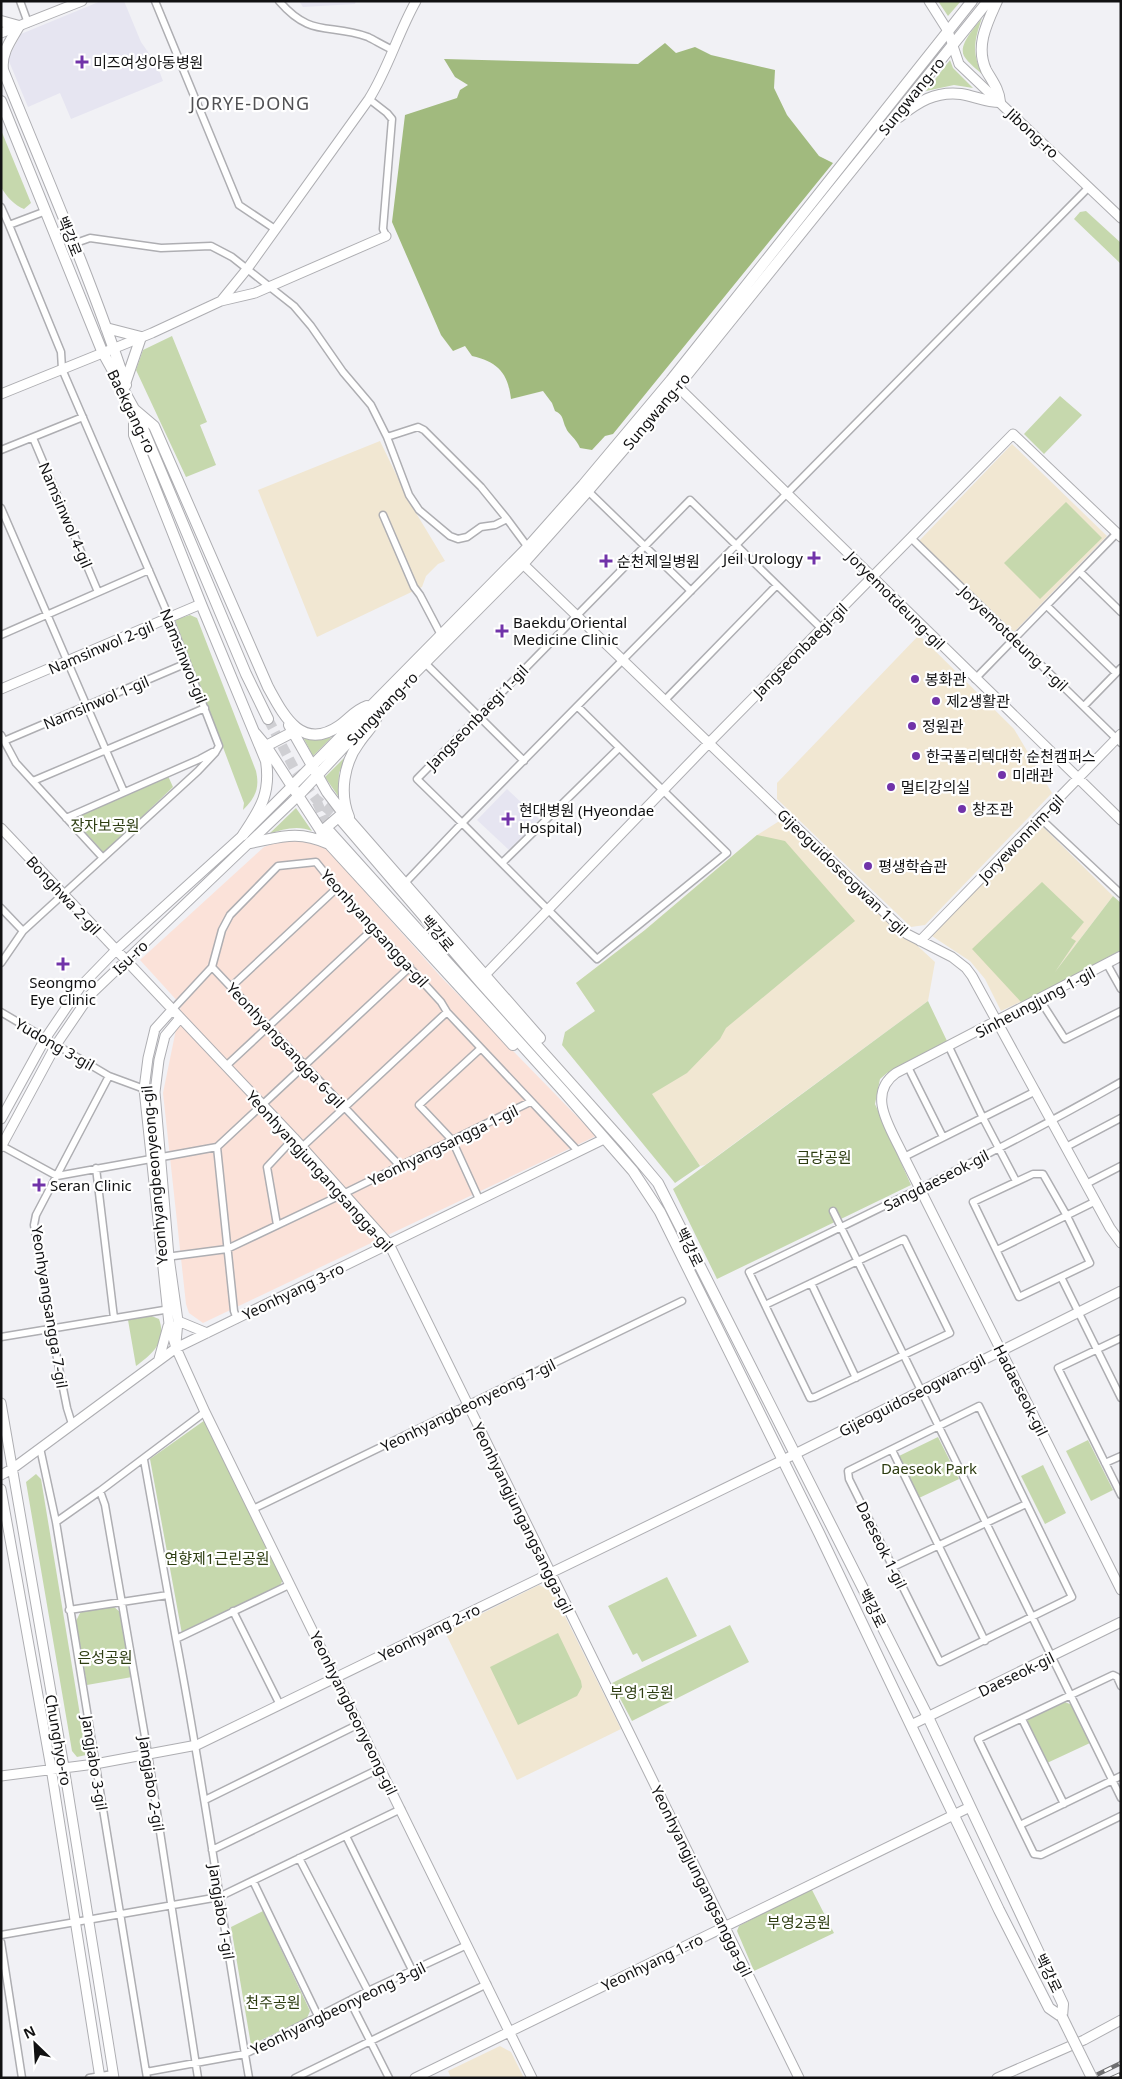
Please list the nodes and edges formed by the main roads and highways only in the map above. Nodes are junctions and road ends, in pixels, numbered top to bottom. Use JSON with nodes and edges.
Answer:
{"nodes":[{"id":1,"x":972,"y":1,"type":"edge"},
{"id":2,"x":988,"y":1,"type":"edge"},
{"id":3,"x":997,"y":1,"type":"edge"},
{"id":4,"x":1,"y":21,"type":"edge"},
{"id":5,"x":2,"y":67,"type":"edge"},
{"id":6,"x":1,"y":100,"type":"edge"},
{"id":7,"x":888,"y":122,"type":"junction"},
{"id":8,"x":106,"y":328,"type":"junction"},
{"id":9,"x":674,"y":383,"type":"junction"},
{"id":10,"x":126,"y":384,"type":"junction"},
{"id":11,"x":134,"y":409,"type":"junction"},
{"id":12,"x":530,"y":550,"type":"junction"},
{"id":13,"x":376,"y":706,"type":"junction"},
{"id":14,"x":284,"y":716,"type":"junction"},
{"id":15,"x":268,"y":719,"type":"tunnel mouth"},
{"id":16,"x":293,"y":732,"type":"junction"},
{"id":17,"x":254,"y":733,"type":"junction"},
{"id":18,"x":347,"y":737,"type":"junction"},
{"id":19,"x":266,"y":746,"type":"junction"},
{"id":20,"x":312,"y":767,"type":"junction"},
{"id":21,"x":318,"y":776,"type":"junction"},
{"id":22,"x":291,"y":787,"type":"junction"},
{"id":23,"x":297,"y":797,"type":"junction"},
{"id":24,"x":346,"y":819,"type":"junction"},
{"id":25,"x":326,"y":832,"type":"junction"},
{"id":26,"x":330,"y":845,"type":"junction"},
{"id":27,"x":569,"y":1089,"type":"junction"},
{"id":28,"x":1062,"y":2017,"type":"junction"},
{"id":29,"x":1092,"y":2078,"type":"edge"}],
"edges":[{"from":1,"to":9,"type":"main road","name":"Sungwang-ro"},
{"from":2,"to":7,"type":"main road","name":"Sungwang-ro"},
{"from":3,"to":7,"type":"main road"},
{"from":4,"to":5,"type":"main road"},
{"from":5,"to":8,"type":"main road","name":"백강로"},
{"from":6,"to":11,"type":"main road","name":"Baekgang-ro"},
{"from":7,"to":9,"type":"main road","name":"Sungwang-ro"},
{"from":8,"to":10,"type":"main road","name":"백강로"},
{"from":8,"to":10,"type":"main road"},
{"from":9,"to":12,"type":"main road","name":"Sungwang-ro"},
{"from":9,"to":12,"type":"main road","name":"Sungwang-ro"},
{"from":10,"to":11,"type":"main road","name":"백강로"},
{"from":11,"to":14,"type":"main road"},
{"from":11,"to":15,"type":"main road","name":"Baekgang-ro"},
{"from":11,"to":17,"type":"main road"},
{"from":12,"to":13,"type":"main road","name":"Sungwang-ro"},
{"from":12,"to":13,"type":"main road","name":"Sungwang-ro"},
{"from":13,"to":14,"type":"main road"},
{"from":13,"to":18,"type":"main road","name":"Sungwang-ro"},
{"from":13,"to":24,"type":"main road"},
{"from":14,"to":16,"type":"main road"},
{"from":16,"to":19,"type":"main road"},
{"from":16,"to":20,"type":"main road"},
{"from":17,"to":19,"type":"main road"},
{"from":17,"to":26,"type":"main road"},
{"from":18,"to":20,"type":"main road","name":"Sungwang-ro"},
{"from":18,"to":21,"type":"main road","name":"Sungwang-ro"},
{"from":19,"to":22,"type":"main road"},
{"from":20,"to":21,"type":"main road"},
{"from":20,"to":22,"type":"main road","name":"Sungwang-ro"},
{"from":21,"to":23,"type":"main road","name":"Sungwang-ro"},
{"from":21,"to":24,"type":"main road"},
{"from":22,"to":23,"type":"main road"},
{"from":23,"to":25,"type":"main road"},
{"from":24,"to":25,"type":"main road"},
{"from":24,"to":27,"type":"main road","name":"백강로"},
{"from":24,"to":27,"type":"main road"},
{"from":25,"to":26,"type":"main road"},
{"from":25,"to":27,"type":"main road","name":"백강로"},
{"from":26,"to":27,"type":"main road"},
{"from":27,"to":28,"type":"main road","name":"백강로"},
{"from":27,"to":28,"type":"main road","name":"백강로"},
{"from":28,"to":29,"type":"main road","bridge":true}]}
